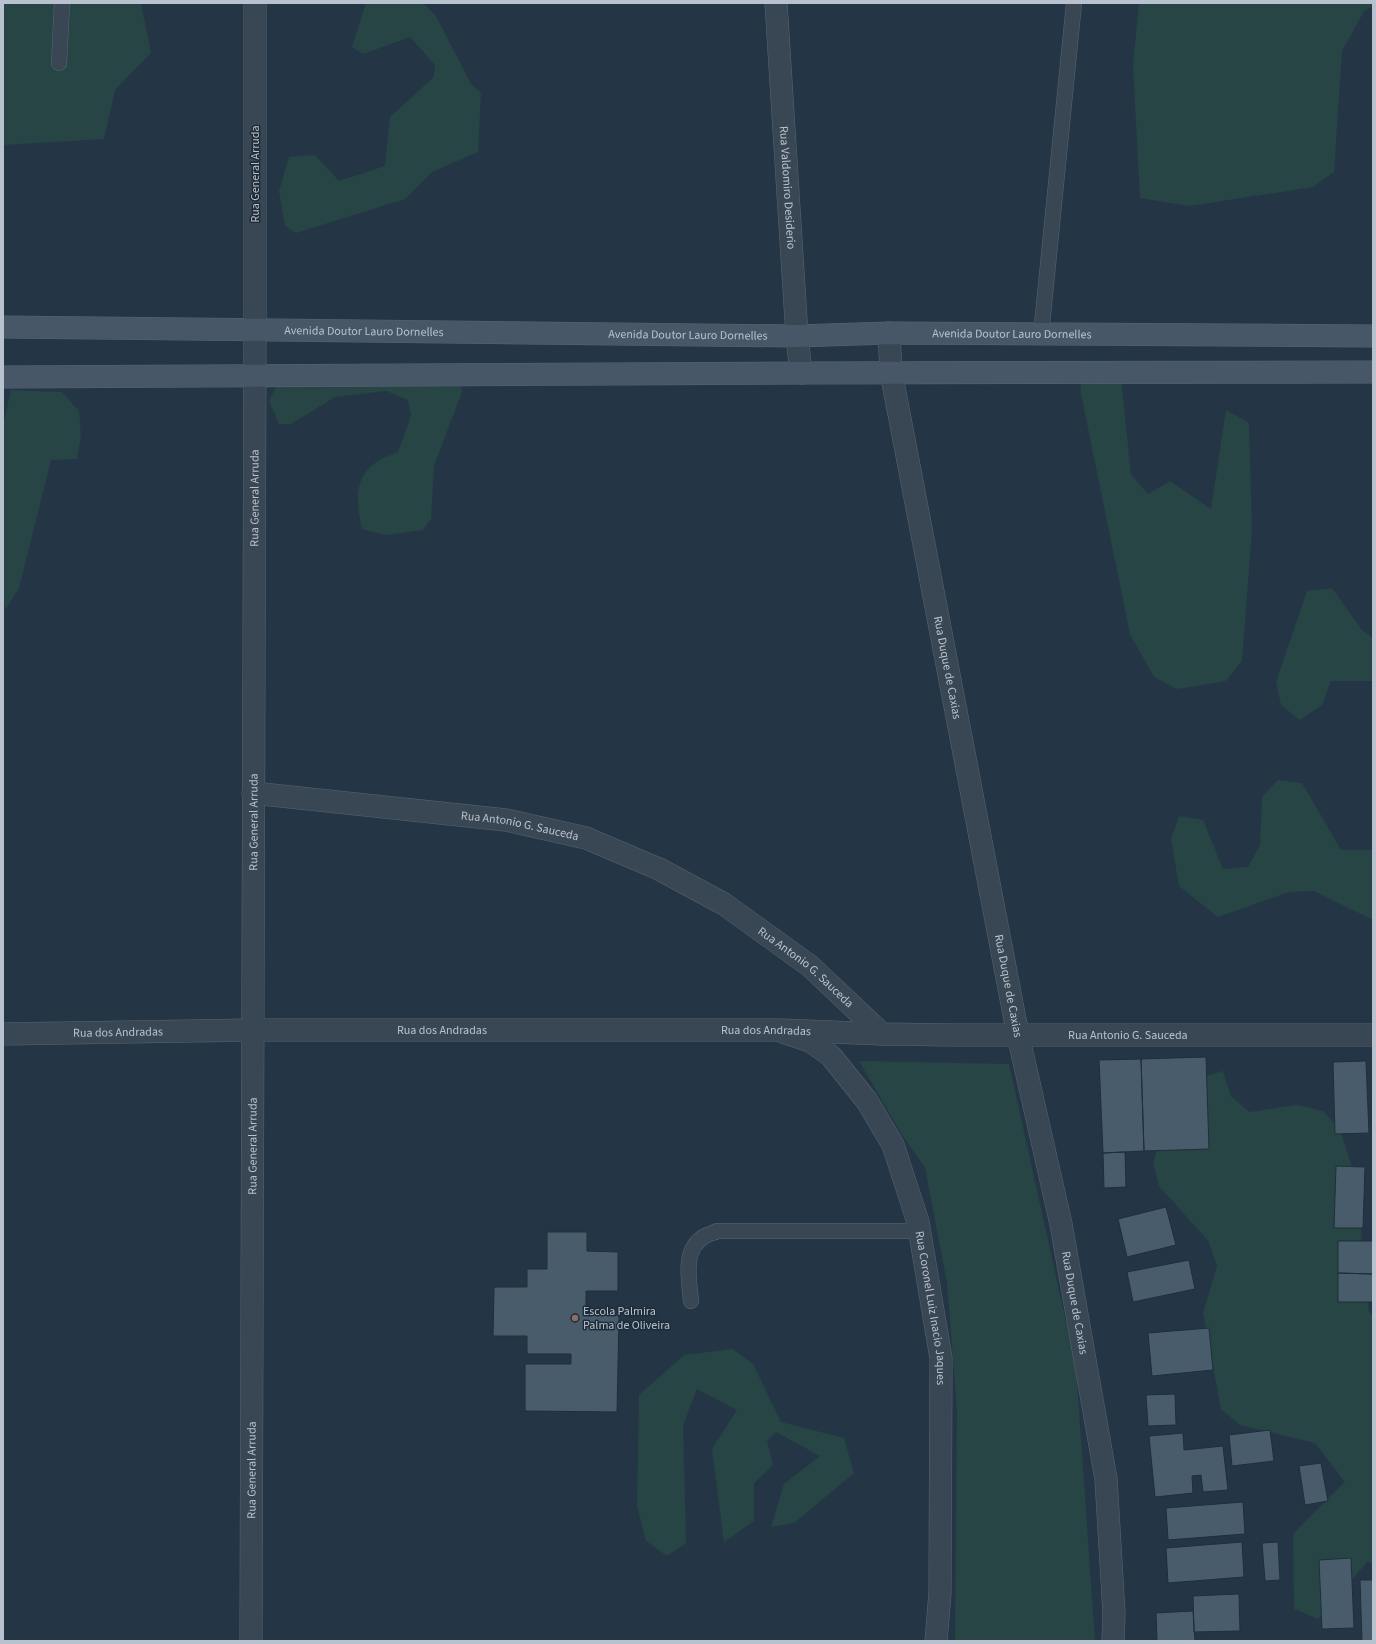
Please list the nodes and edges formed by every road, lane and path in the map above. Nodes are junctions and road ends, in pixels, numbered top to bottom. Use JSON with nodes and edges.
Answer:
{"nodes":[{"id":1,"x":62,"y":3,"type":"edge"},
{"id":2,"x":255,"y":3,"type":"edge"},
{"id":3,"x":776,"y":3,"type":"edge"},
{"id":4,"x":1074,"y":3,"type":"edge"},
{"id":5,"x":59,"y":63,"type":"dead end"},
{"id":6,"x":3,"y":327,"type":"edge"},
{"id":7,"x":255,"y":330,"type":"junction"},
{"id":8,"x":889,"y":332,"type":"junction"},
{"id":9,"x":1041,"y":335,"type":"junction"},
{"id":10,"x":797,"y":336,"type":"junction"},
{"id":11,"x":1373,"y":336,"type":"edge"},
{"id":12,"x":801,"y":372,"type":"junction"},
{"id":13,"x":891,"y":372,"type":"junction"},
{"id":14,"x":1373,"y":372,"type":"edge"},
{"id":15,"x":255,"y":375,"type":"junction"},
{"id":16,"x":3,"y":377,"type":"edge"},
{"id":17,"x":254,"y":793,"type":"junction"},
{"id":18,"x":253,"y":1030,"type":"junction"},
{"id":19,"x":780,"y":1030,"type":"junction"},
{"id":20,"x":3,"y":1034,"type":"edge"},
{"id":21,"x":882,"y":1034,"type":"junction"},
{"id":22,"x":1018,"y":1035,"type":"junction"},
{"id":23,"x":1373,"y":1035,"type":"edge"},
{"id":24,"x":919,"y":1231,"type":"junction"},
{"id":25,"x":691,"y":1301,"type":"dead end"},
{"id":26,"x":251,"y":1641,"type":"edge"},
{"id":27,"x":936,"y":1641,"type":"edge"},
{"id":28,"x":1113,"y":1641,"type":"edge"}],
"edges":[{"from":1,"to":5,"type":"lane"},
{"from":2,"to":7,"type":"street","name":"Rua General Arruda"},
{"from":3,"to":10,"type":"street","name":"Rua Valdomiro Desiderio"},
{"from":4,"to":9,"type":"lane"},
{"from":6,"to":7,"type":"main road","name":"Avenida Doutor Lauro Dornelles"},
{"from":7,"to":10,"type":"main road","name":"Avenida Doutor Lauro Dornelles"},
{"from":7,"to":15,"type":"street","name":"Rua General Arruda"},
{"from":8,"to":9,"type":"main road","name":"Avenida Doutor Lauro Dornelles"},
{"from":8,"to":10,"type":"main road","name":"Avenida Doutor Lauro Dornelles"},
{"from":8,"to":13,"type":"street","name":"Rua Duque de Caxias"},
{"from":9,"to":11,"type":"main road","name":"Avenida Doutor Lauro Dornelles"},
{"from":10,"to":12,"type":"street","name":"Rua Valdomiro Desiderio"},
{"from":12,"to":13,"type":"main road"},
{"from":12,"to":15,"type":"main road"},
{"from":13,"to":14,"type":"main road"},
{"from":13,"to":22,"type":"street","name":"Rua Duque de Caxias"},
{"from":15,"to":16,"type":"main road"},
{"from":15,"to":17,"type":"street","name":"Rua General Arruda"},
{"from":17,"to":18,"type":"street","name":"Rua General Arruda"},
{"from":17,"to":21,"type":"street","name":"Rua Antonio G. Sauceda"},
{"from":18,"to":19,"type":"street","name":"Rua dos Andradas"},
{"from":18,"to":20,"type":"street","name":"Rua dos Andradas"},
{"from":18,"to":26,"type":"street","name":"Rua General Arruda"},
{"from":19,"to":21,"type":"street","name":"Rua dos Andradas"},
{"from":19,"to":24,"type":"street","name":"Rua Coronel Luiz Inacio Jaques"},
{"from":21,"to":22,"type":"street","name":"Rua Antonio G. Sauceda"},
{"from":22,"to":23,"type":"street","name":"Rua Antonio G. Sauceda"},
{"from":22,"to":28,"type":"street","name":"Rua Duque de Caxias"},
{"from":24,"to":25,"type":"lane"},
{"from":24,"to":27,"type":"street","name":"Rua Coronel Luiz Inacio Jaques"}]}
